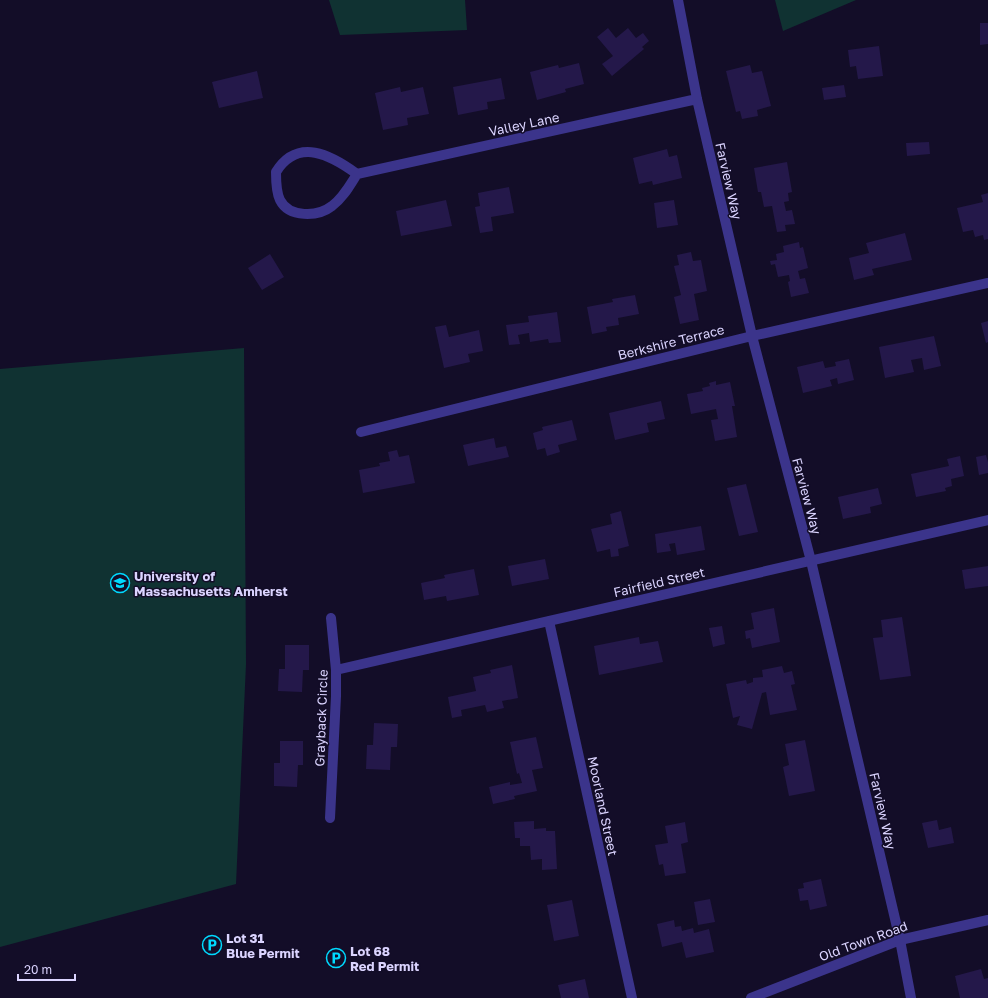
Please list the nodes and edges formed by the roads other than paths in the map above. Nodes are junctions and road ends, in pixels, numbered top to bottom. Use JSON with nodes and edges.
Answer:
{"nodes":[{"id":1,"x":678,"y":0,"type":"edge"},
{"id":2,"x":697,"y":99,"type":"junction"},
{"id":3,"x":357,"y":174,"type":"junction"},
{"id":4,"x":988,"y":283,"type":"edge"},
{"id":5,"x":752,"y":336,"type":"junction"},
{"id":6,"x":361,"y":432,"type":"dead end"},
{"id":7,"x":988,"y":520,"type":"edge"},
{"id":8,"x":811,"y":561,"type":"junction"},
{"id":9,"x":331,"y":618,"type":"dead end"},
{"id":10,"x":549,"y":620,"type":"junction"},
{"id":11,"x":336,"y":670,"type":"junction"},
{"id":12,"x":330,"y":818,"type":"dead end"},
{"id":13,"x":988,"y":920,"type":"edge"},
{"id":14,"x":900,"y":940,"type":"junction"},
{"id":15,"x":632,"y":998,"type":"edge"},
{"id":16,"x":751,"y":998,"type":"edge"},
{"id":17,"x":911,"y":998,"type":"edge"}],
"edges":[{"from":1,"to":2,"type":"street","name":"Farview Way"},
{"from":2,"to":3,"type":"street","name":"Valley Lane"},
{"from":2,"to":5,"type":"street","name":"Farview Way"},
{"from":3,"to":3,"type":"street"},
{"from":4,"to":5,"type":"street","name":"Berkshire Terrace"},
{"from":5,"to":6,"type":"street","name":"Berkshire Terrace"},
{"from":5,"to":8,"type":"street","name":"Farview Way"},
{"from":7,"to":8,"type":"street","name":"Fairfield Street"},
{"from":8,"to":10,"type":"street","name":"Fairfield Street"},
{"from":8,"to":14,"type":"street","name":"Farview Way"},
{"from":9,"to":11,"type":"street","name":"Grayback Circle"},
{"from":10,"to":11,"type":"street","name":"Fairfield Street"},
{"from":10,"to":15,"type":"street","name":"Moorland Street"},
{"from":11,"to":12,"type":"street","name":"Grayback Circle"},
{"from":13,"to":14,"type":"street","name":"Old Town Road"},
{"from":14,"to":16,"type":"street","name":"Old Town Road"},
{"from":14,"to":17,"type":"street","name":"Farview Way"}]}
